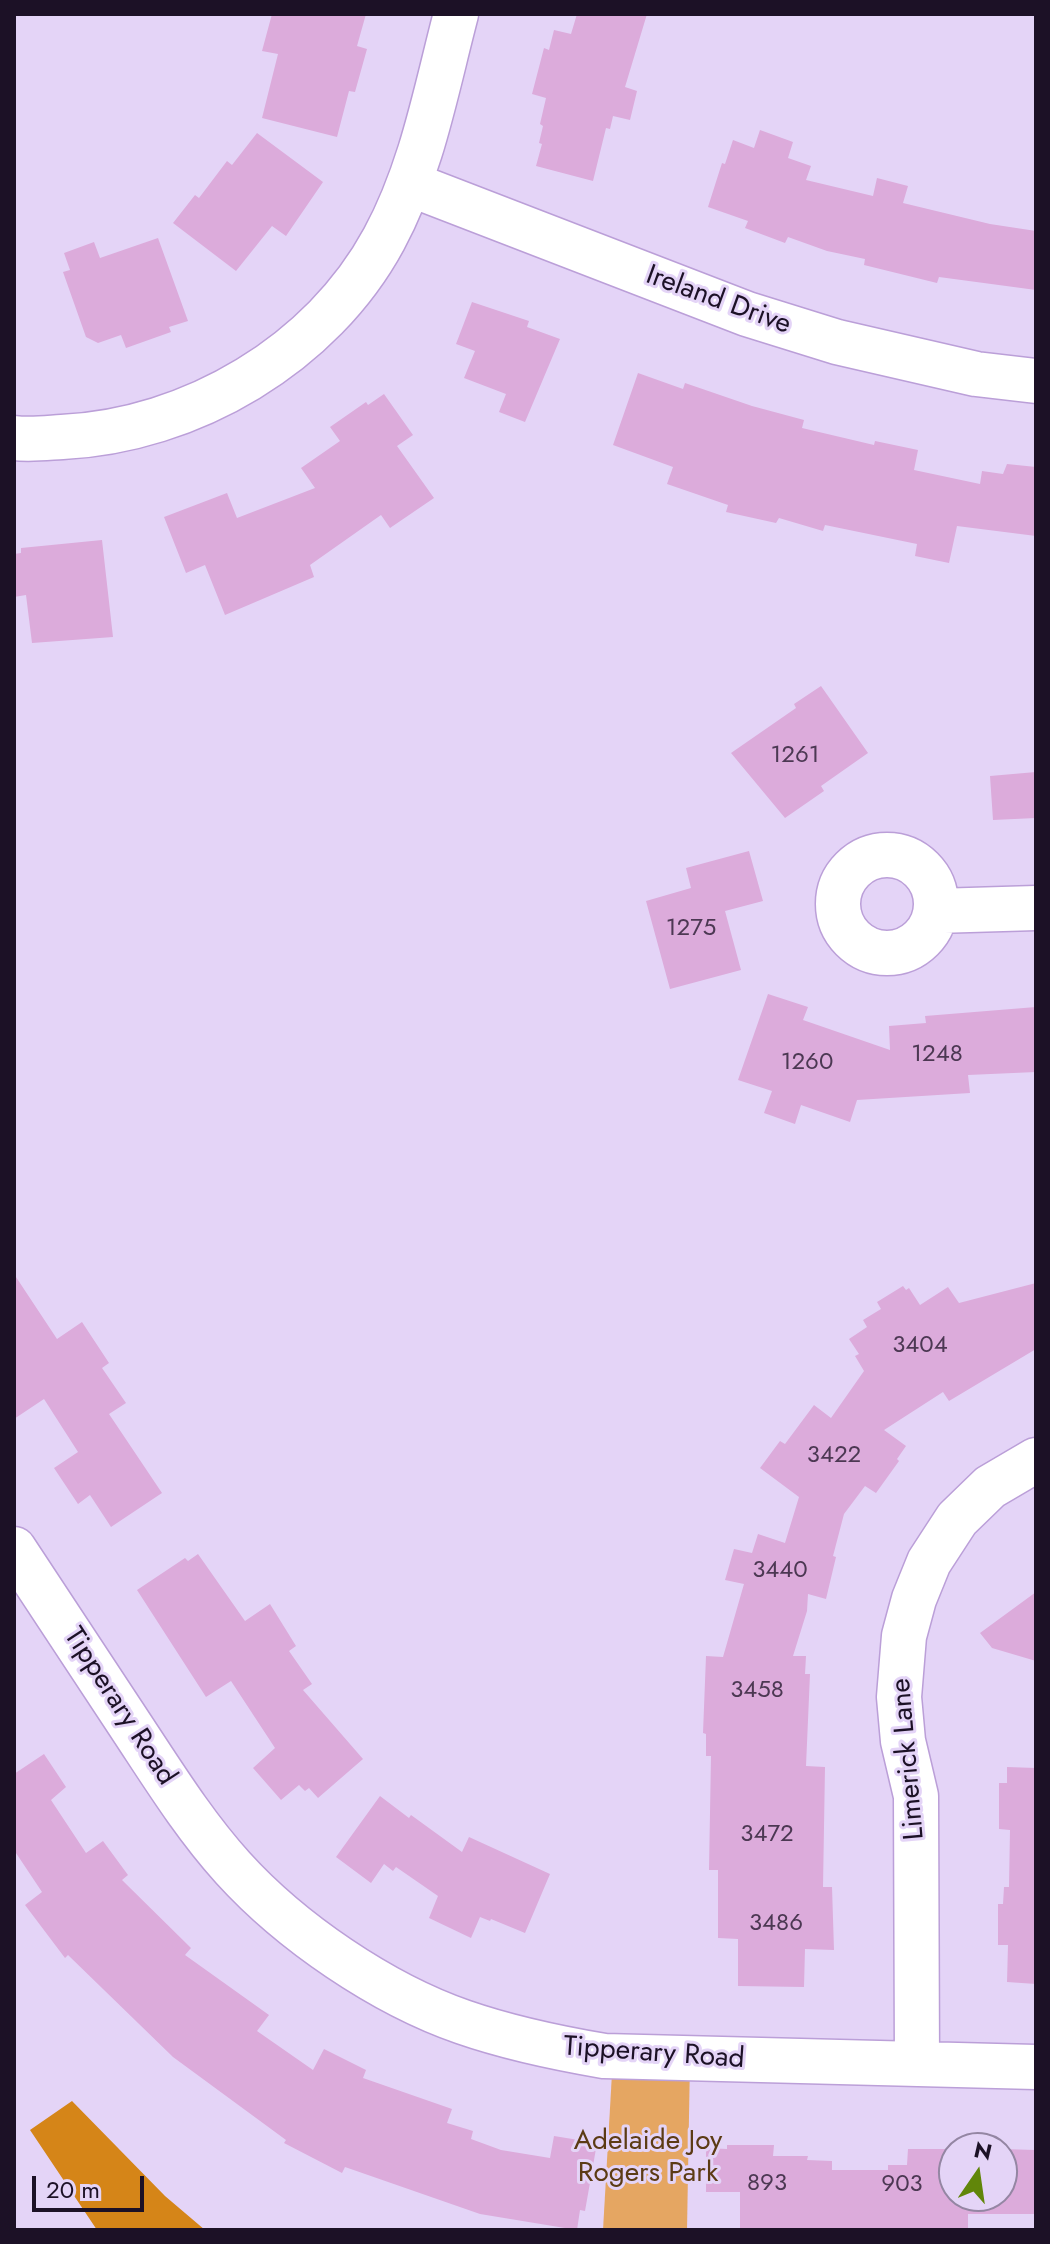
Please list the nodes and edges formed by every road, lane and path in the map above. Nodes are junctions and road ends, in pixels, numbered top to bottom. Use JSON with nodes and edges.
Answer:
{"nodes":[{"id":1,"x":456,"y":14,"type":"edge"},
{"id":2,"x":410,"y":184,"type":"junction"},
{"id":3,"x":1036,"y":381,"type":"edge"},
{"id":4,"x":14,"y":438,"type":"edge"},
{"id":5,"x":1036,"y":908,"type":"edge"},
{"id":6,"x":936,"y":911,"type":"dead end"},
{"id":7,"x":1036,"y":1460,"type":"edge"},
{"id":8,"x":14,"y":1549,"type":"edge"},
{"id":9,"x":917,"y":2064,"type":"junction"},
{"id":10,"x":1036,"y":2067,"type":"edge"}],
"edges":[{"from":1,"to":2,"type":"street"},
{"from":2,"to":3,"type":"street","name":"Ireland Drive"},
{"from":2,"to":4,"type":"street"},
{"from":5,"to":6,"type":"street"},
{"from":7,"to":9,"type":"street","name":"Limerick Lane"},
{"from":8,"to":9,"type":"street","name":"Tipperary Road"},
{"from":9,"to":10,"type":"street","name":"Tipperary Road"}]}
